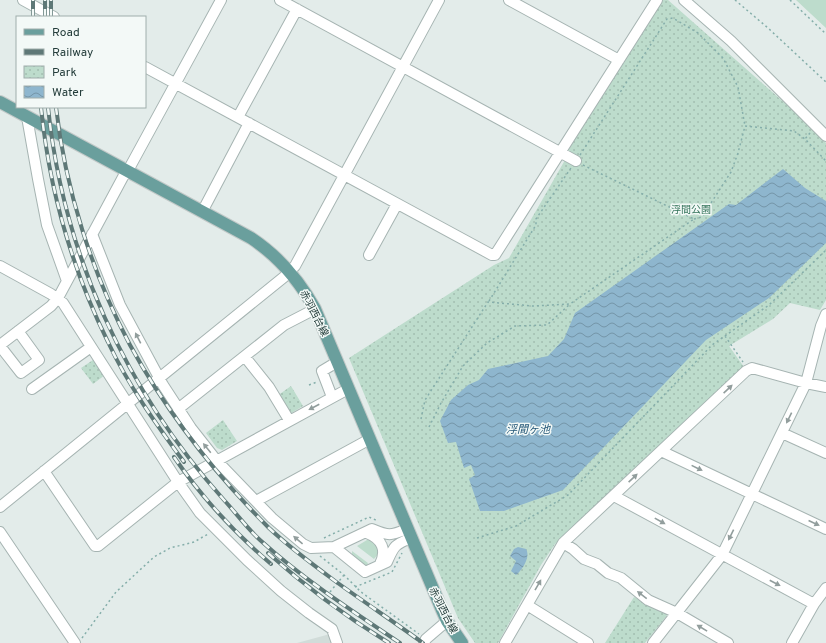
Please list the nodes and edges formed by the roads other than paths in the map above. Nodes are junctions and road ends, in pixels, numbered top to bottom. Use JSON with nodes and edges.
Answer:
{"nodes":[{"id":1,"x":23,"y":0,"type":"edge"},
{"id":2,"x":221,"y":0,"type":"edge"},
{"id":3,"x":282,"y":0,"type":"edge"},
{"id":4,"x":440,"y":0,"type":"edge"},
{"id":5,"x":509,"y":0,"type":"edge"},
{"id":6,"x":657,"y":0,"type":"edge"},
{"id":7,"x":684,"y":0,"type":"edge"},
{"id":8,"x":297,"y":9,"type":"junction"},
{"id":9,"x":52,"y":16,"type":"edge"},
{"id":10,"x":620,"y":60,"type":"junction"},
{"id":11,"x":403,"y":67,"type":"junction"},
{"id":12,"x":146,"y":68,"type":"edge"},
{"id":13,"x":175,"y":83,"type":"junction"},
{"id":14,"x":0,"y":102,"type":"edge"},
{"id":15,"x":27,"y":117,"type":"junction"},
{"id":16,"x":238,"y":117,"type":"junction"},
{"id":17,"x":249,"y":123,"type":"junction"},
{"id":18,"x":826,"y":136,"type":"edge"},
{"id":19,"x":561,"y":153,"type":"junction"},
{"id":20,"x":576,"y":161,"type":"road end"},
{"id":21,"x":128,"y":171,"type":"junction"},
{"id":22,"x":344,"y":175,"type":"junction"},
{"id":23,"x":397,"y":204,"type":"junction"},
{"id":24,"x":202,"y":212,"type":"junction"},
{"id":25,"x":92,"y":234,"type":"junction"},
{"id":26,"x":369,"y":255,"type":"dead end"},
{"id":27,"x":0,"y":266,"type":"edge"},
{"id":28,"x":290,"y":272,"type":"junction"},
{"id":29,"x":67,"y":281,"type":"junction"},
{"id":30,"x":58,"y":298,"type":"junction"},
{"id":31,"x":314,"y":309,"type":"junction"},
{"id":32,"x":826,"y":314,"type":"edge"},
{"id":33,"x":18,"y":331,"type":"junction"},
{"id":34,"x":0,"y":345,"type":"edge"},
{"id":35,"x":91,"y":347,"type":"junction"},
{"id":36,"x":245,"y":357,"type":"junction"},
{"id":37,"x":337,"y":362,"type":"junction"},
{"id":38,"x":158,"y":377,"type":"junction"},
{"id":39,"x":806,"y":384,"type":"junction"},
{"id":40,"x":826,"y":387,"type":"edge"},
{"id":41,"x":32,"y":389,"type":"dead end"},
{"id":42,"x":348,"y":389,"type":"junction"},
{"id":43,"x":332,"y":397,"type":"junction"},
{"id":44,"x":127,"y":403,"type":"junction"},
{"id":45,"x":178,"y":409,"type":"junction"},
{"id":46,"x":289,"y":420,"type":"junction"},
{"id":47,"x":782,"y":433,"type":"junction"},
{"id":48,"x":370,"y":439,"type":"junction"},
{"id":49,"x":661,"y":451,"type":"junction"},
{"id":50,"x":826,"y":453,"type":"edge"},
{"id":51,"x":217,"y":461,"type":"junction"},
{"id":52,"x":44,"y":471,"type":"junction"},
{"id":53,"x":178,"y":482,"type":"junction"},
{"id":54,"x":752,"y":494,"type":"junction"},
{"id":55,"x":614,"y":496,"type":"junction"},
{"id":56,"x":256,"y":501,"type":"junction"},
{"id":57,"x":0,"y":507,"type":"edge"},
{"id":58,"x":826,"y":529,"type":"edge"},
{"id":59,"x":0,"y":532,"type":"edge"},
{"id":60,"x":365,"y":532,"type":"junction"},
{"id":61,"x":409,"y":534,"type":"junction"},
{"id":62,"x":563,"y":543,"type":"junction"},
{"id":63,"x":334,"y":547,"type":"junction"},
{"id":64,"x":722,"y":555,"type":"junction"},
{"id":65,"x":379,"y":566,"type":"junction"},
{"id":66,"x":826,"y":588,"type":"edge"},
{"id":67,"x":814,"y":604,"type":"junction"},
{"id":68,"x":527,"y":605,"type":"junction"},
{"id":69,"x":677,"y":612,"type":"junction"},
{"id":70,"x":447,"y":622,"type":"junction"},
{"id":71,"x":78,"y":641,"type":"edge"},
{"id":72,"x":425,"y":641,"type":"edge"},
{"id":73,"x":337,"y":643,"type":"edge"},
{"id":74,"x":462,"y":643,"type":"edge"},
{"id":75,"x":505,"y":643,"type":"edge"},
{"id":76,"x":588,"y":643,"type":"edge"},
{"id":77,"x":653,"y":643,"type":"edge"},
{"id":78,"x":728,"y":643,"type":"edge"},
{"id":79,"x":792,"y":643,"type":"edge"}],
"edges":[{"from":1,"to":9,"type":"street"},
{"from":2,"to":13,"type":"street"},
{"from":3,"to":8,"type":"street"},
{"from":4,"to":11,"type":"street"},
{"from":5,"to":10,"type":"street"},
{"from":6,"to":10,"type":"street"},
{"from":7,"to":18,"type":"street"},
{"from":8,"to":11,"type":"street"},
{"from":8,"to":16,"type":"street"},
{"from":10,"to":19,"type":"street"},
{"from":11,"to":19,"type":"street"},
{"from":11,"to":22,"type":"street"},
{"from":12,"to":13,"type":"street"},
{"from":13,"to":16,"type":"street"},
{"from":13,"to":21,"type":"street"},
{"from":14,"to":15,"type":"main road","name":"赤羽西台線"},
{"from":15,"to":21,"type":"main road","name":"赤羽西台線"},
{"from":15,"to":29,"type":"street"},
{"from":16,"to":17,"type":"street"},
{"from":17,"to":22,"type":"street"},
{"from":17,"to":24,"type":"street"},
{"from":19,"to":20,"type":"street"},
{"from":19,"to":23,"type":"street"},
{"from":21,"to":24,"type":"main road","name":"赤羽西台線"},
{"from":21,"to":25,"type":"street"},
{"from":22,"to":23,"type":"street"},
{"from":22,"to":28,"type":"street"},
{"from":23,"to":26,"type":"street"},
{"from":24,"to":28,"type":"main road","name":"赤羽西台線"},
{"from":25,"to":29,"type":"street"},
{"from":38,"to":25,"type":"street","one_way":true},
{"from":27,"to":30,"type":"street"},
{"from":28,"to":31,"type":"main road","name":"赤羽西台線"},
{"from":28,"to":38,"type":"street"},
{"from":29,"to":30,"type":"street"},
{"from":30,"to":33,"type":"street"},
{"from":30,"to":35,"type":"street"},
{"from":31,"to":36,"type":"street"},
{"from":31,"to":37,"type":"main road","name":"赤羽西台線"},
{"from":32,"to":39,"type":"street"},
{"from":33,"to":34,"type":"street"},
{"from":33,"to":34,"type":"street"},
{"from":35,"to":41,"type":"street"},
{"from":35,"to":44,"type":"street"},
{"from":36,"to":45,"type":"street"},
{"from":36,"to":46,"type":"street"},
{"from":37,"to":42,"type":"main road","name":"赤羽西台線"},
{"from":37,"to":43,"type":"street"},
{"from":38,"to":44,"type":"street"},
{"from":38,"to":45,"type":"street"},
{"from":39,"to":40,"type":"street"},
{"from":39,"to":47,"type":"street","one_way":true},
{"from":49,"to":39,"type":"street","one_way":true},
{"from":42,"to":43,"type":"street"},
{"from":42,"to":48,"type":"main road","name":"赤羽西台線"},
{"from":43,"to":46,"type":"street","one_way":true},
{"from":44,"to":52,"type":"street"},
{"from":44,"to":53,"type":"street"},
{"from":51,"to":45,"type":"street","one_way":true},
{"from":46,"to":51,"type":"street"},
{"from":47,"to":50,"type":"street"},
{"from":47,"to":54,"type":"street"},
{"from":48,"to":56,"type":"street"},
{"from":48,"to":61,"type":"main road","name":"赤羽西台線"},
{"from":49,"to":54,"type":"street","one_way":true},
{"from":55,"to":49,"type":"street","one_way":true},
{"from":51,"to":53,"type":"street"},
{"from":51,"to":56,"type":"street"},
{"from":52,"to":53,"type":"street"},
{"from":52,"to":57,"type":"street"},
{"from":53,"to":73,"type":"street"},
{"from":54,"to":58,"type":"street","one_way":true},
{"from":54,"to":64,"type":"street","one_way":true},
{"from":55,"to":62,"type":"street"},
{"from":55,"to":64,"type":"street","one_way":true},
{"from":63,"to":56,"type":"street","one_way":true},
{"from":59,"to":71,"type":"street"},
{"from":60,"to":61,"type":"street"},
{"from":60,"to":63,"type":"street"},
{"from":60,"to":65,"type":"street"},
{"from":61,"to":65,"type":"street"},
{"from":61,"to":70,"type":"main road","name":"赤羽西台線"},
{"from":68,"to":62,"type":"street","one_way":true},
{"from":69,"to":62,"type":"street","one_way":true},
{"from":63,"to":65,"type":"street"},
{"from":64,"to":67,"type":"street","one_way":true},
{"from":64,"to":69,"type":"street"},
{"from":66,"to":67,"type":"street"},
{"from":67,"to":79,"type":"street"},
{"from":68,"to":75,"type":"street"},
{"from":68,"to":76,"type":"street"},
{"from":69,"to":77,"type":"street"},
{"from":78,"to":69,"type":"street","one_way":true},
{"from":70,"to":72,"type":"street"},
{"from":70,"to":74,"type":"main road","name":"赤羽西台線"}]}
